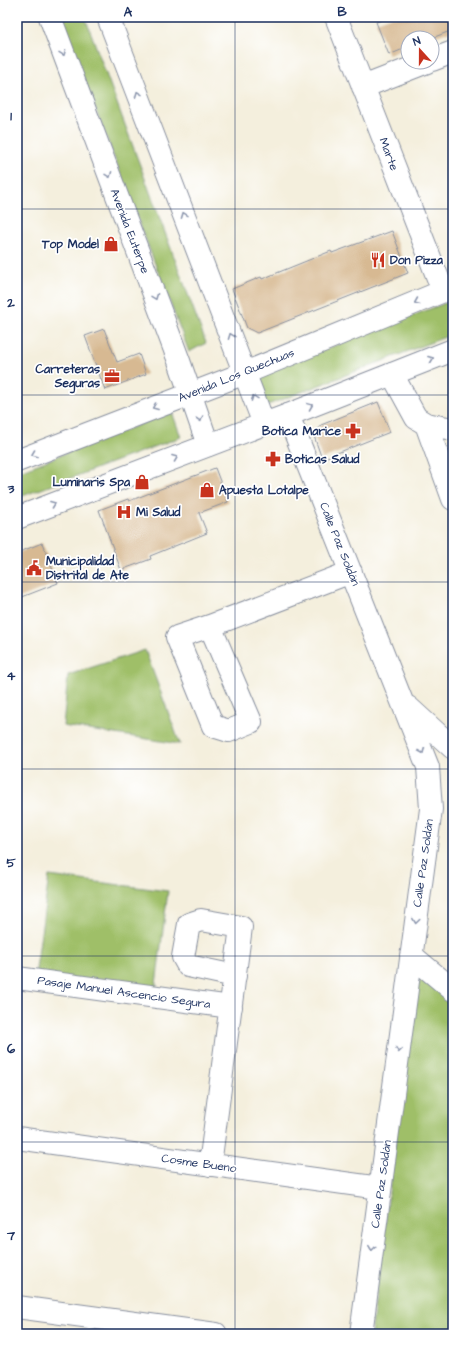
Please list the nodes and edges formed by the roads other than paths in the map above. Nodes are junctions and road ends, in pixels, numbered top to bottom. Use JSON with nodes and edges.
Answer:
{"nodes":[{"id":1,"x":50,"y":17,"type":"edge"},
{"id":2,"x":108,"y":17,"type":"edge"},
{"id":3,"x":336,"y":17,"type":"edge"},
{"id":4,"x":453,"y":52,"type":"edge"},
{"id":5,"x":440,"y":57,"type":"edge"},
{"id":6,"x":406,"y":70,"type":"edge"},
{"id":7,"x":363,"y":86,"type":"junction"},
{"id":8,"x":448,"y":289,"type":"edge"},
{"id":9,"x":453,"y":350,"type":"edge"},
{"id":10,"x":245,"y":373,"type":"junction"},
{"id":11,"x":392,"y":374,"type":"junction"},
{"id":12,"x":192,"y":393,"type":"junction"},
{"id":13,"x":288,"y":415,"type":"junction"},
{"id":14,"x":264,"y":424,"type":"junction"},
{"id":15,"x":426,"y":424,"type":"junction"},
{"id":16,"x":453,"y":429,"type":"edge"},
{"id":17,"x":208,"y":445,"type":"junction"},
{"id":18,"x":17,"y":461,"type":"edge"},
{"id":19,"x":453,"y":499,"type":"edge"},
{"id":20,"x":17,"y":518,"type":"edge"},
{"id":21,"x":351,"y":572,"type":"junction"},
{"id":22,"x":210,"y":626,"type":"dead end"},
{"id":23,"x":402,"y":702,"type":"junction"},
{"id":24,"x":453,"y":748,"type":"edge"},
{"id":25,"x":411,"y":956,"type":"junction"},
{"id":26,"x":235,"y":976,"type":"junction"},
{"id":27,"x":17,"y":978,"type":"edge"},
{"id":28,"x":453,"y":990,"type":"edge"},
{"id":29,"x":231,"y":1007,"type":"junction"},
{"id":30,"x":17,"y":1138,"type":"edge"},
{"id":31,"x":210,"y":1164,"type":"junction"},
{"id":32,"x":380,"y":1188,"type":"junction"},
{"id":33,"x":17,"y":1307,"type":"edge"},
{"id":34,"x":190,"y":1332,"type":"edge"},
{"id":35,"x":216,"y":1334,"type":"edge"},
{"id":36,"x":361,"y":1334,"type":"edge"}],
"edges":[{"from":1,"to":12,"type":"street","name":"Avenida Euterpe","one_way":true},
{"from":10,"to":2,"type":"street","one_way":true},
{"from":3,"to":7,"type":"street","name":"Marte"},
{"from":4,"to":5,"type":"street"},
{"from":6,"to":7,"type":"street"},
{"from":7,"to":8,"type":"street","name":"Marte"},
{"from":8,"to":10,"type":"street","name":"Avenida Los Quechuas","one_way":true},
{"from":11,"to":9,"type":"street","one_way":true},
{"from":10,"to":12,"type":"street","name":"Avenida Los Quechuas"},
{"from":14,"to":10,"type":"street","one_way":true},
{"from":13,"to":11,"type":"street","one_way":true},
{"from":11,"to":15,"type":"street"},
{"from":12,"to":17,"type":"street","name":"Avenida Euterpe","one_way":true},
{"from":12,"to":18,"type":"street","name":"Avenida Los Quechuas","one_way":true},
{"from":13,"to":14,"type":"street"},
{"from":13,"to":21,"type":"street","name":"Calle Paz Soldán"},
{"from":14,"to":17,"type":"street"},
{"from":15,"to":16,"type":"street"},
{"from":15,"to":19,"type":"street"},
{"from":20,"to":17,"type":"street","one_way":true},
{"from":21,"to":22,"type":"street"},
{"from":21,"to":23,"type":"street","name":"Calle Paz Soldán"},
{"from":23,"to":24,"type":"street"},
{"from":23,"to":25,"type":"street","name":"Calle Paz Soldán","one_way":true},
{"from":25,"to":28,"type":"street"},
{"from":25,"to":32,"type":"street","name":"Calle Paz Soldán","one_way":true},
{"from":26,"to":26,"type":"street"},
{"from":26,"to":29,"type":"street"},
{"from":27,"to":29,"type":"street","name":"Pasaje Manuel Ascencio Segura"},
{"from":29,"to":31,"type":"street"},
{"from":30,"to":31,"type":"street","name":"Cosme Bueno"},
{"from":31,"to":32,"type":"street","name":"Cosme Bueno"},
{"from":32,"to":36,"type":"street","name":"Calle Paz Soldán","one_way":true},
{"from":33,"to":34,"type":"street"},
{"from":34,"to":35,"type":"street"}]}
